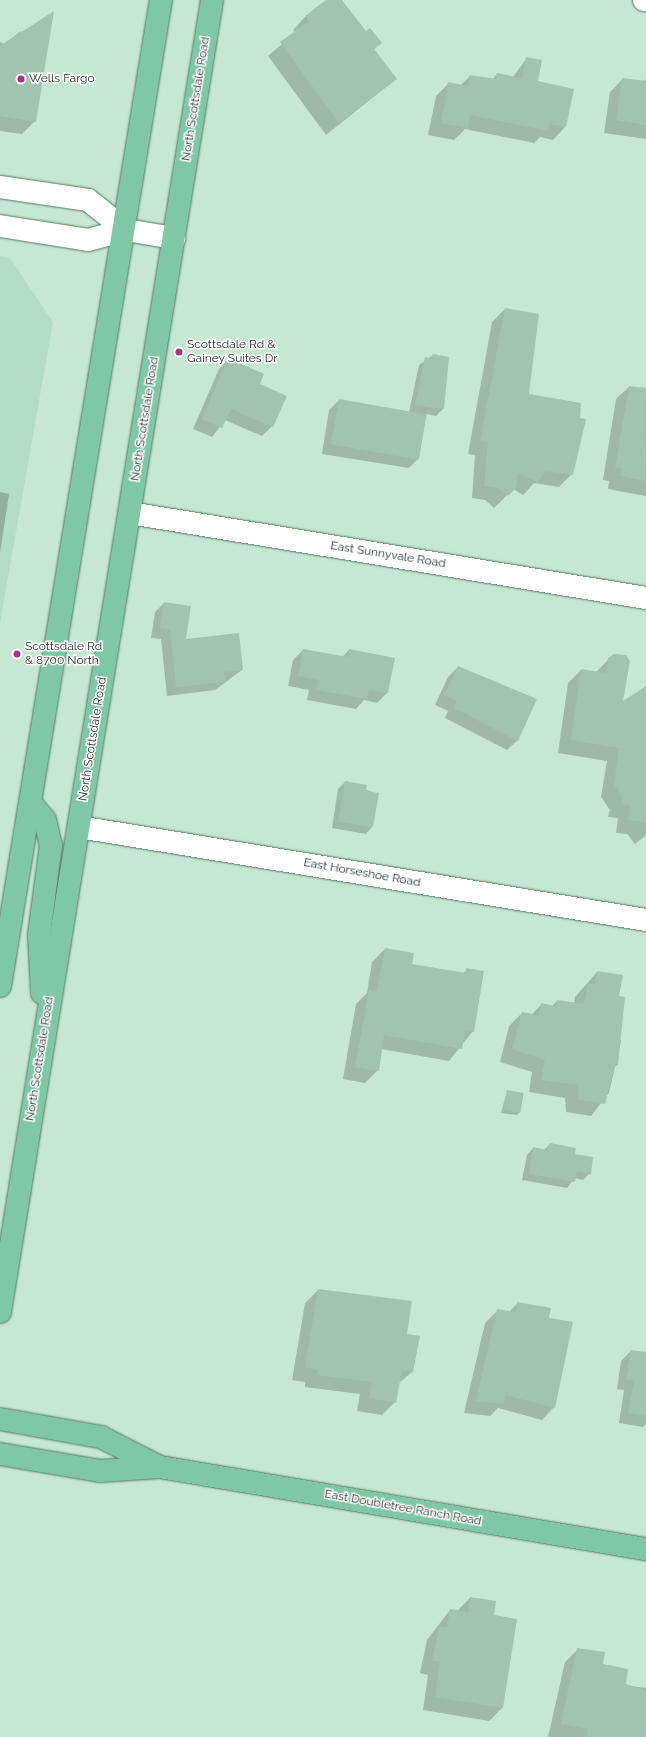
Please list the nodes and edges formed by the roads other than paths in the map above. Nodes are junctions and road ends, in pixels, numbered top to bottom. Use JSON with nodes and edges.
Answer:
{"nodes":[{"id":1,"x":161,"y":0,"type":"edge"},
{"id":2,"x":212,"y":0,"type":"edge"},
{"id":3,"x":0,"y":187,"type":"edge"},
{"id":4,"x":0,"y":226,"type":"edge"},
{"id":5,"x":126,"y":230,"type":"junction"},
{"id":6,"x":174,"y":238,"type":"junction"},
{"id":7,"x":130,"y":513,"type":"junction"},
{"id":8,"x":646,"y":598,"type":"edge"},
{"id":9,"x":31,"y":803,"type":"junction"},
{"id":10,"x":79,"y":827,"type":"junction"},
{"id":11,"x":646,"y":920,"type":"edge"},
{"id":12,"x":0,"y":986,"type":"edge"},
{"id":13,"x":44,"y":1035,"type":"junction"},
{"id":14,"x":0,"y":1312,"type":"edge"},
{"id":15,"x":0,"y":1420,"type":"edge"},
{"id":16,"x":0,"y":1454,"type":"edge"},
{"id":17,"x":160,"y":1467,"type":"junction"},
{"id":18,"x":646,"y":1549,"type":"edge"}],
"edges":[{"from":1,"to":5,"type":"main road"},
{"from":2,"to":6,"type":"main road","name":"North Scottsdale Road"},
{"from":3,"to":5,"type":"street"},
{"from":4,"to":5,"type":"street"},
{"from":5,"to":6,"type":"street"},
{"from":5,"to":9,"type":"main road"},
{"from":6,"to":7,"type":"main road","name":"North Scottsdale Road"},
{"from":7,"to":8,"type":"street","name":"East Sunnyvale Road"},
{"from":7,"to":10,"type":"main road","name":"North Scottsdale Road"},
{"from":9,"to":12,"type":"main road"},
{"from":9,"to":13,"type":"main road"},
{"from":10,"to":11,"type":"street","name":"East Horseshoe Road"},
{"from":10,"to":13,"type":"main road","name":"North Scottsdale Road"},
{"from":13,"to":14,"type":"main road","name":"North Scottsdale Road"},
{"from":15,"to":17,"type":"main road","name":"East Doubletree Ranch Road"},
{"from":16,"to":17,"type":"main road","name":"East Doubletree Ranch Road"},
{"from":17,"to":18,"type":"main road","name":"East Doubletree Ranch Road"}]}
